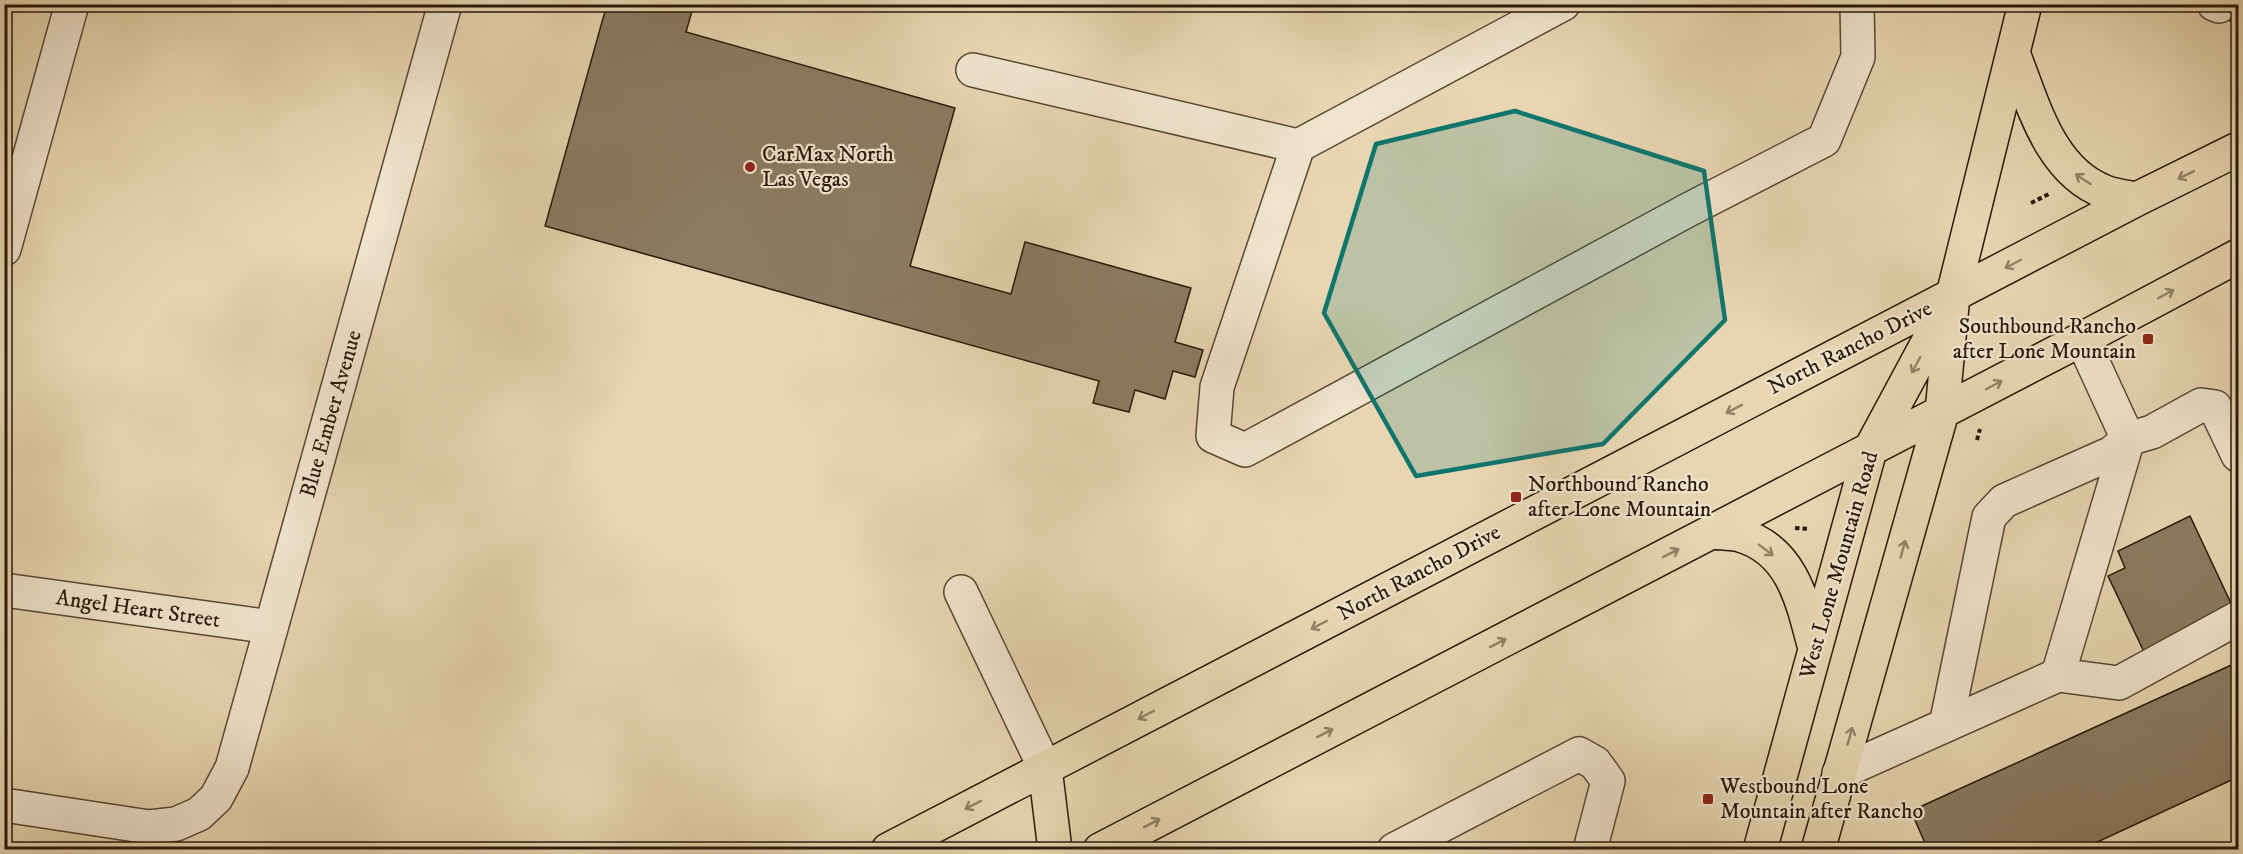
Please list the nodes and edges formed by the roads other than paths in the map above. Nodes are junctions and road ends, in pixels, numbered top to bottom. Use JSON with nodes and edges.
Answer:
{"nodes":[{"id":1,"x":72,"y":4,"type":"edge"},
{"id":2,"x":445,"y":4,"type":"edge"},
{"id":3,"x":1563,"y":4,"type":"edge"},
{"id":4,"x":1857,"y":4,"type":"edge"},
{"id":5,"x":2025,"y":4,"type":"edge"},
{"id":6,"x":2013,"y":53,"type":"junction"},
{"id":7,"x":973,"y":70,"type":"dead end"},
{"id":8,"x":1298,"y":146,"type":"junction"},
{"id":9,"x":2238,"y":149,"type":"edge"},
{"id":10,"x":2137,"y":199,"type":"junction"},
{"id":11,"x":4,"y":249,"type":"edge"},
{"id":12,"x":2238,"y":256,"type":"edge"},
{"id":13,"x":1953,"y":295,"type":"junction"},
{"id":14,"x":2082,"y":339,"type":"junction"},
{"id":15,"x":1942,"y":412,"type":"junction"},
{"id":16,"x":2128,"y":439,"type":"junction"},
{"id":17,"x":1870,"y":450,"type":"junction"},
{"id":18,"x":2238,"y":455,"type":"edge"},
{"id":19,"x":1712,"y":532,"type":"junction"},
{"id":20,"x":4,"y":590,"type":"edge"},
{"id":21,"x":961,"y":592,"type":"dead end"},
{"id":22,"x":2238,"y":618,"type":"edge"},
{"id":23,"x":271,"y":627,"type":"junction"},
{"id":24,"x":1815,"y":649,"type":"junction"},
{"id":25,"x":2058,"y":675,"type":"junction"},
{"id":26,"x":1946,"y":725,"type":"junction"},
{"id":27,"x":1045,"y":768,"type":"junction"},
{"id":28,"x":1839,"y":773,"type":"junction"},
{"id":29,"x":4,"y":805,"type":"edge"},
{"id":30,"x":888,"y":849,"type":"edge"},
{"id":31,"x":1055,"y":849,"type":"edge"},
{"id":32,"x":1100,"y":849,"type":"edge"},
{"id":33,"x":1394,"y":849,"type":"edge"},
{"id":34,"x":1590,"y":849,"type":"edge"},
{"id":35,"x":1760,"y":849,"type":"edge"},
{"id":36,"x":1818,"y":849,"type":"edge"}],
"edges":[{"from":1,"to":11,"type":"street"},
{"from":2,"to":23,"type":"street","name":"Blue Ember Avenue"},
{"from":3,"to":8,"type":"street"},
{"from":4,"to":8,"type":"street"},
{"from":5,"to":6,"type":"main road","name":"West Lone Mountain Road"},
{"from":10,"to":6,"type":"main road","one_way":true},
{"from":6,"to":13,"type":"main road","name":"West Lone Mountain Road"},
{"from":7,"to":8,"type":"street"},
{"from":9,"to":10,"type":"main road","name":"North Rancho Drive","one_way":true},
{"from":10,"to":13,"type":"main road","name":"North Rancho Drive","one_way":true},
{"from":14,"to":12,"type":"main road","one_way":true},
{"from":13,"to":15,"type":"main road","name":"West Lone Mountain Road"},
{"from":13,"to":17,"type":"main road","name":"West Lone Mountain Road","one_way":true},
{"from":13,"to":27,"type":"main road","name":"North Rancho Drive","one_way":true},
{"from":15,"to":14,"type":"main road","one_way":true},
{"from":14,"to":16,"type":"street"},
{"from":15,"to":17,"type":"main road"},
{"from":28,"to":15,"type":"main road","name":"West Lone Mountain Road","one_way":true},
{"from":16,"to":18,"type":"street"},
{"from":16,"to":25,"type":"street"},
{"from":16,"to":26,"type":"street"},
{"from":17,"to":19,"type":"main road"},
{"from":17,"to":24,"type":"main road","name":"West Lone Mountain Road"},
{"from":19,"to":24,"type":"main road","one_way":true},
{"from":32,"to":19,"type":"main road","one_way":true},
{"from":20,"to":23,"type":"street","name":"Angel Heart Street"},
{"from":21,"to":27,"type":"street"},
{"from":22,"to":25,"type":"street"},
{"from":23,"to":29,"type":"street","name":"Blue Ember Avenue"},
{"from":24,"to":35,"type":"main road","name":"West Lone Mountain Road"},
{"from":25,"to":26,"type":"street"},
{"from":26,"to":28,"type":"street"},
{"from":27,"to":30,"type":"main road","name":"North Rancho Drive","one_way":true},
{"from":27,"to":31,"type":"main road"},
{"from":28,"to":36,"type":"main road","name":"West Lone Mountain Road"},
{"from":33,"to":34,"type":"street"}]}
